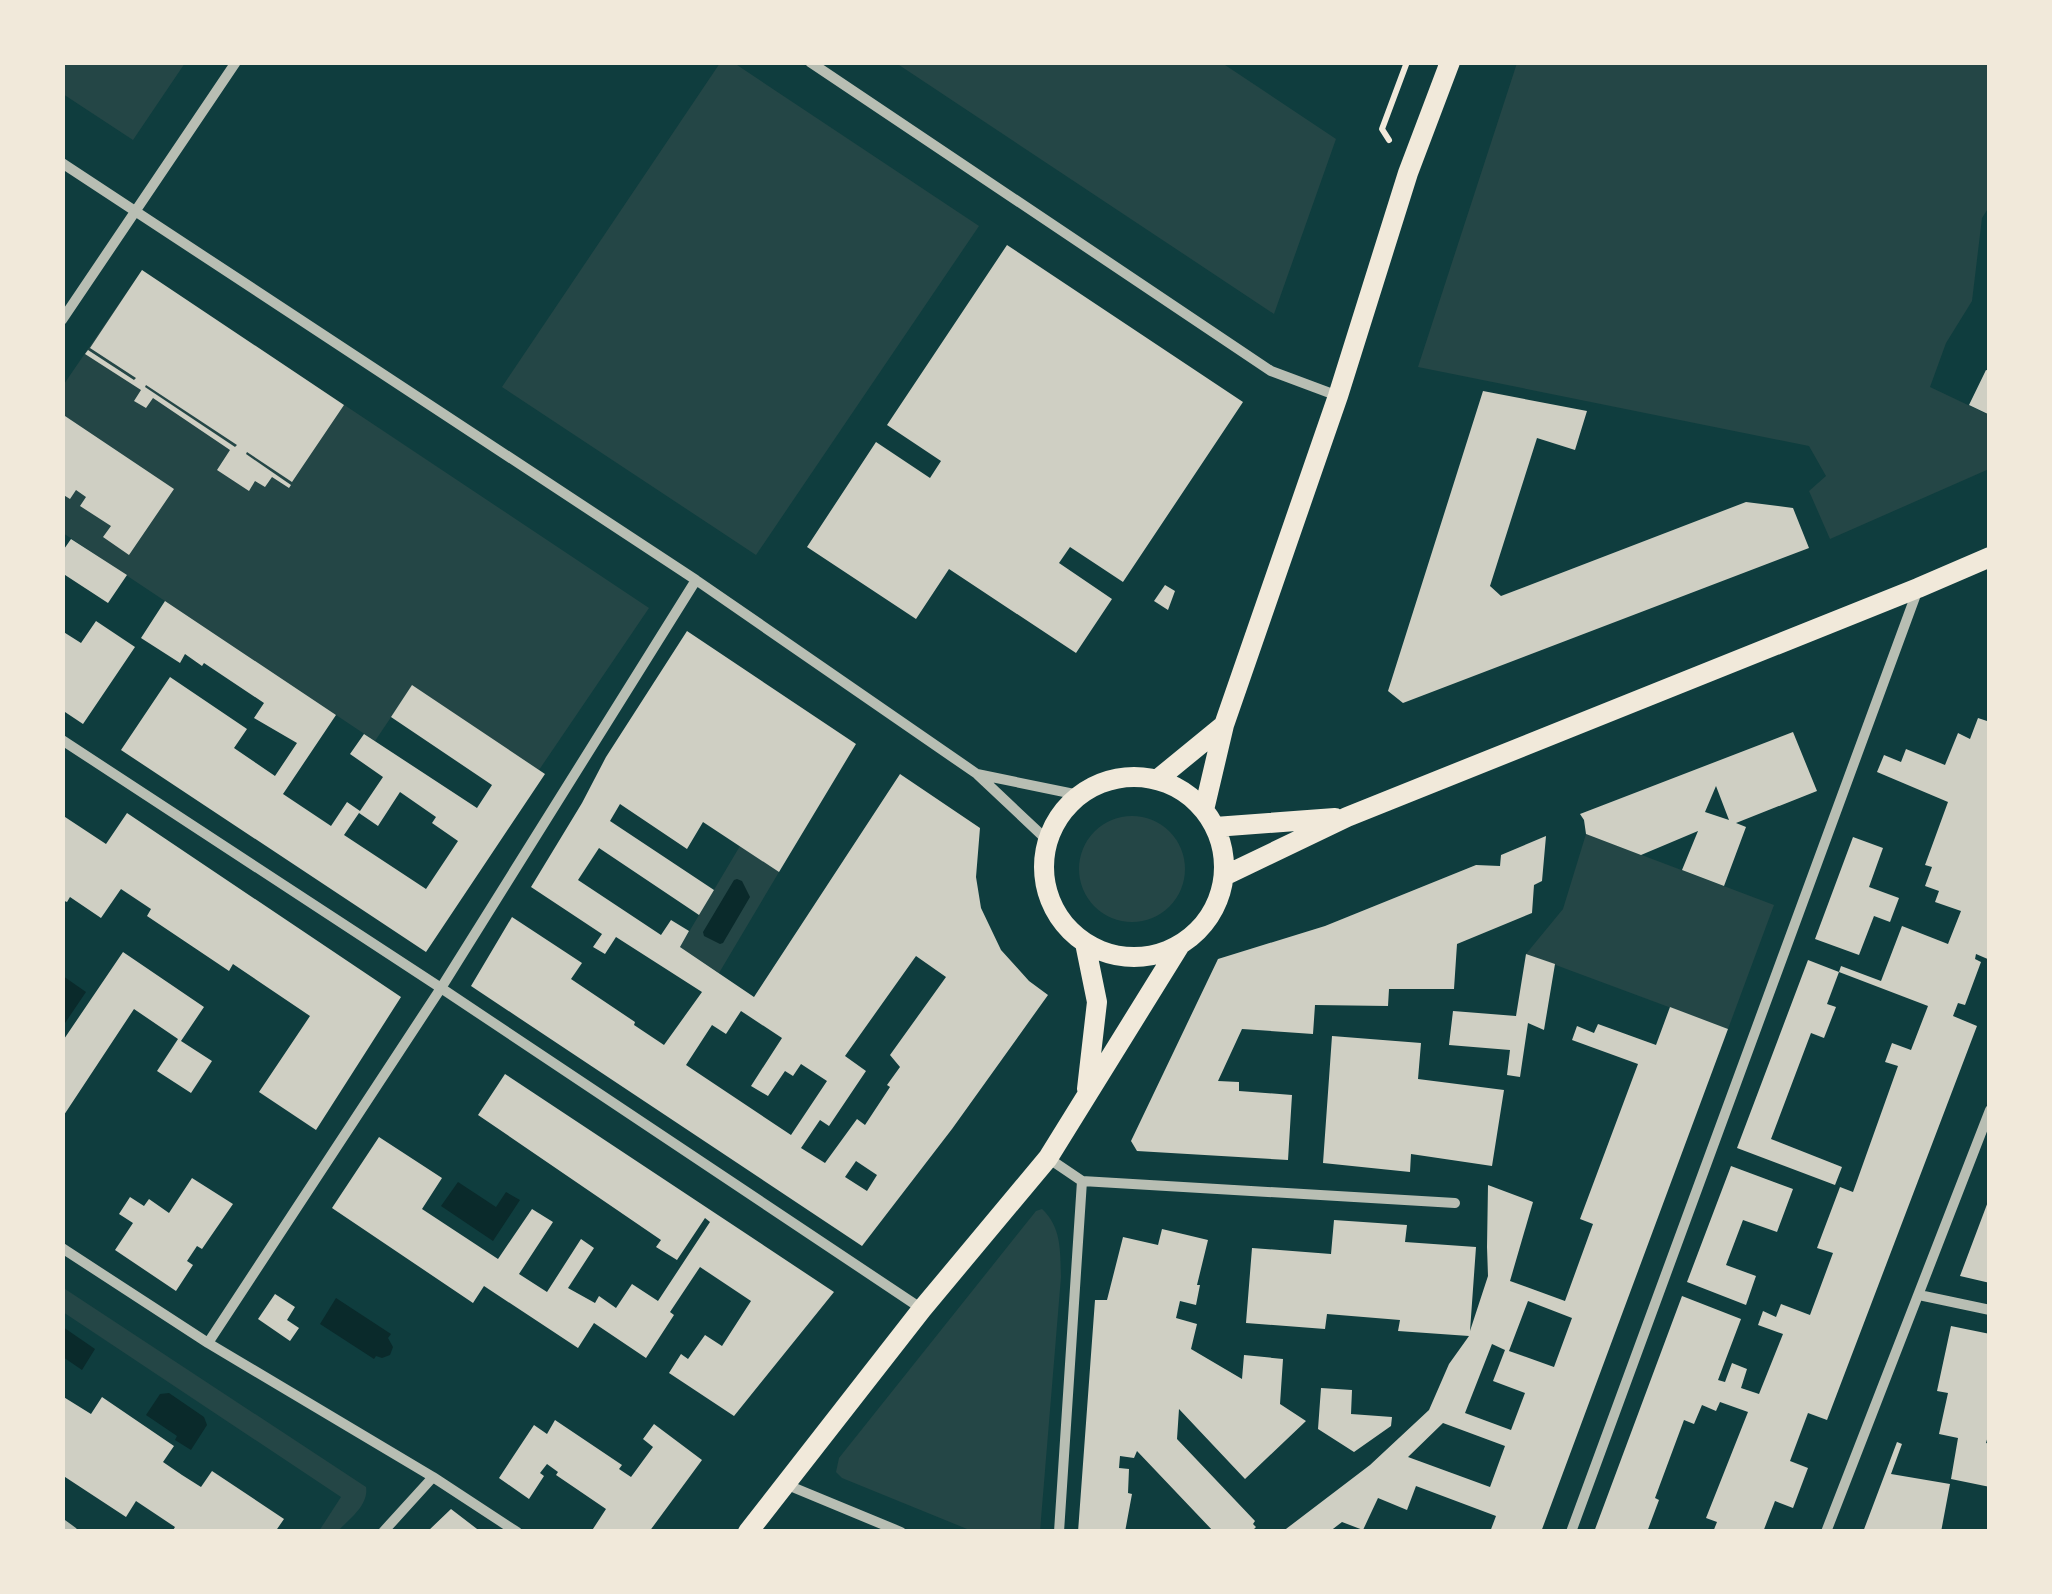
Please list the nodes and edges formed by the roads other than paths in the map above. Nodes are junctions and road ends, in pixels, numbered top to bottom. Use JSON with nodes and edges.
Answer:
{"nodes":[{"id":1,"x":236,"y":62,"type":"edge"},
{"id":2,"x":810,"y":62,"type":"edge"},
{"id":3,"x":1450,"y":62,"type":"edge"},
{"id":4,"x":62,"y":162,"type":"edge"},
{"id":5,"x":135,"y":210,"type":"junction"},
{"id":6,"x":62,"y":320,"type":"edge"},
{"id":7,"x":1338,"y":396,"type":"junction"},
{"id":8,"x":1990,"y":557,"type":"edge"},
{"id":9,"x":696,"y":580,"type":"junction"},
{"id":10,"x":1918,"y":588,"type":"junction"},
{"id":11,"x":1224,"y":724,"type":"junction"},
{"id":12,"x":62,"y":740,"type":"edge"},
{"id":13,"x":976,"y":774,"type":"junction"},
{"id":14,"x":1158,"y":780,"type":"junction"},
{"id":15,"x":1079,"y":796,"type":"junction"},
{"id":16,"x":1347,"y":817,"type":"junction"},
{"id":17,"x":1210,"y":818,"type":"junction"},
{"id":18,"x":1047,"y":840,"type":"junction"},
{"id":19,"x":1224,"y":876,"type":"junction"},
{"id":20,"x":1085,"y":943,"type":"junction"},
{"id":21,"x":1180,"y":945,"type":"junction"},
{"id":22,"x":441,"y":988,"type":"junction"},
{"id":23,"x":1086,"y":1099,"type":"junction"},
{"id":24,"x":1990,"y":1110,"type":"edge"},
{"id":25,"x":1048,"y":1158,"type":"junction"},
{"id":26,"x":1082,"y":1181,"type":"junction"},
{"id":27,"x":1456,"y":1202,"type":"dead end"},
{"id":28,"x":62,"y":1248,"type":"edge"},
{"id":29,"x":1919,"y":1295,"type":"junction"},
{"id":30,"x":922,"y":1310,"type":"junction"},
{"id":31,"x":1990,"y":1310,"type":"edge"},
{"id":32,"x":208,"y":1343,"type":"junction"},
{"id":33,"x":433,"y":1477,"type":"junction"},
{"id":34,"x":784,"y":1484,"type":"junction"},
{"id":35,"x":62,"y":1524,"type":"edge"},
{"id":36,"x":73,"y":1532,"type":"edge"},
{"id":37,"x":382,"y":1532,"type":"edge"},
{"id":38,"x":517,"y":1532,"type":"edge"},
{"id":39,"x":748,"y":1532,"type":"edge"},
{"id":40,"x":901,"y":1532,"type":"edge"},
{"id":41,"x":1059,"y":1532,"type":"edge"},
{"id":42,"x":1571,"y":1532,"type":"edge"},
{"id":43,"x":1826,"y":1532,"type":"edge"}],
"edges":[{"from":1,"to":5,"type":"street"},
{"from":2,"to":7,"type":"street"},
{"from":3,"to":7,"type":"main road"},
{"from":4,"to":5,"type":"street"},
{"from":5,"to":6,"type":"street"},
{"from":5,"to":9,"type":"street"},
{"from":7,"to":11,"type":"main road"},
{"from":8,"to":10,"type":"main road"},
{"from":9,"to":13,"type":"street"},
{"from":9,"to":22,"type":"street"},
{"from":10,"to":16,"type":"main road"},
{"from":10,"to":42,"type":"street"},
{"from":11,"to":14,"type":"main road"},
{"from":11,"to":17,"type":"main road"},
{"from":12,"to":22,"type":"street"},
{"from":13,"to":15,"type":"street"},
{"from":13,"to":18,"type":"street"},
{"from":14,"to":15,"type":"main road"},
{"from":14,"to":17,"type":"main road"},
{"from":15,"to":18,"type":"main road"},
{"from":16,"to":17,"type":"main road"},
{"from":16,"to":19,"type":"main road"},
{"from":17,"to":19,"type":"main road"},
{"from":18,"to":20,"type":"main road"},
{"from":19,"to":21,"type":"main road"},
{"from":20,"to":21,"type":"main road"},
{"from":20,"to":23,"type":"main road"},
{"from":21,"to":23,"type":"main road"},
{"from":22,"to":30,"type":"street"},
{"from":22,"to":32,"type":"street"},
{"from":23,"to":25,"type":"main road"},
{"from":24,"to":29,"type":"street"},
{"from":25,"to":26,"type":"street"},
{"from":25,"to":30,"type":"main road"},
{"from":26,"to":27,"type":"street"},
{"from":26,"to":41,"type":"street"},
{"from":28,"to":32,"type":"street"},
{"from":29,"to":31,"type":"street"},
{"from":29,"to":43,"type":"street"},
{"from":30,"to":34,"type":"main road"},
{"from":32,"to":33,"type":"street"},
{"from":33,"to":37,"type":"street"},
{"from":33,"to":38,"type":"street"},
{"from":34,"to":39,"type":"main road"},
{"from":34,"to":40,"type":"street"},
{"from":35,"to":36,"type":"street"}]}
